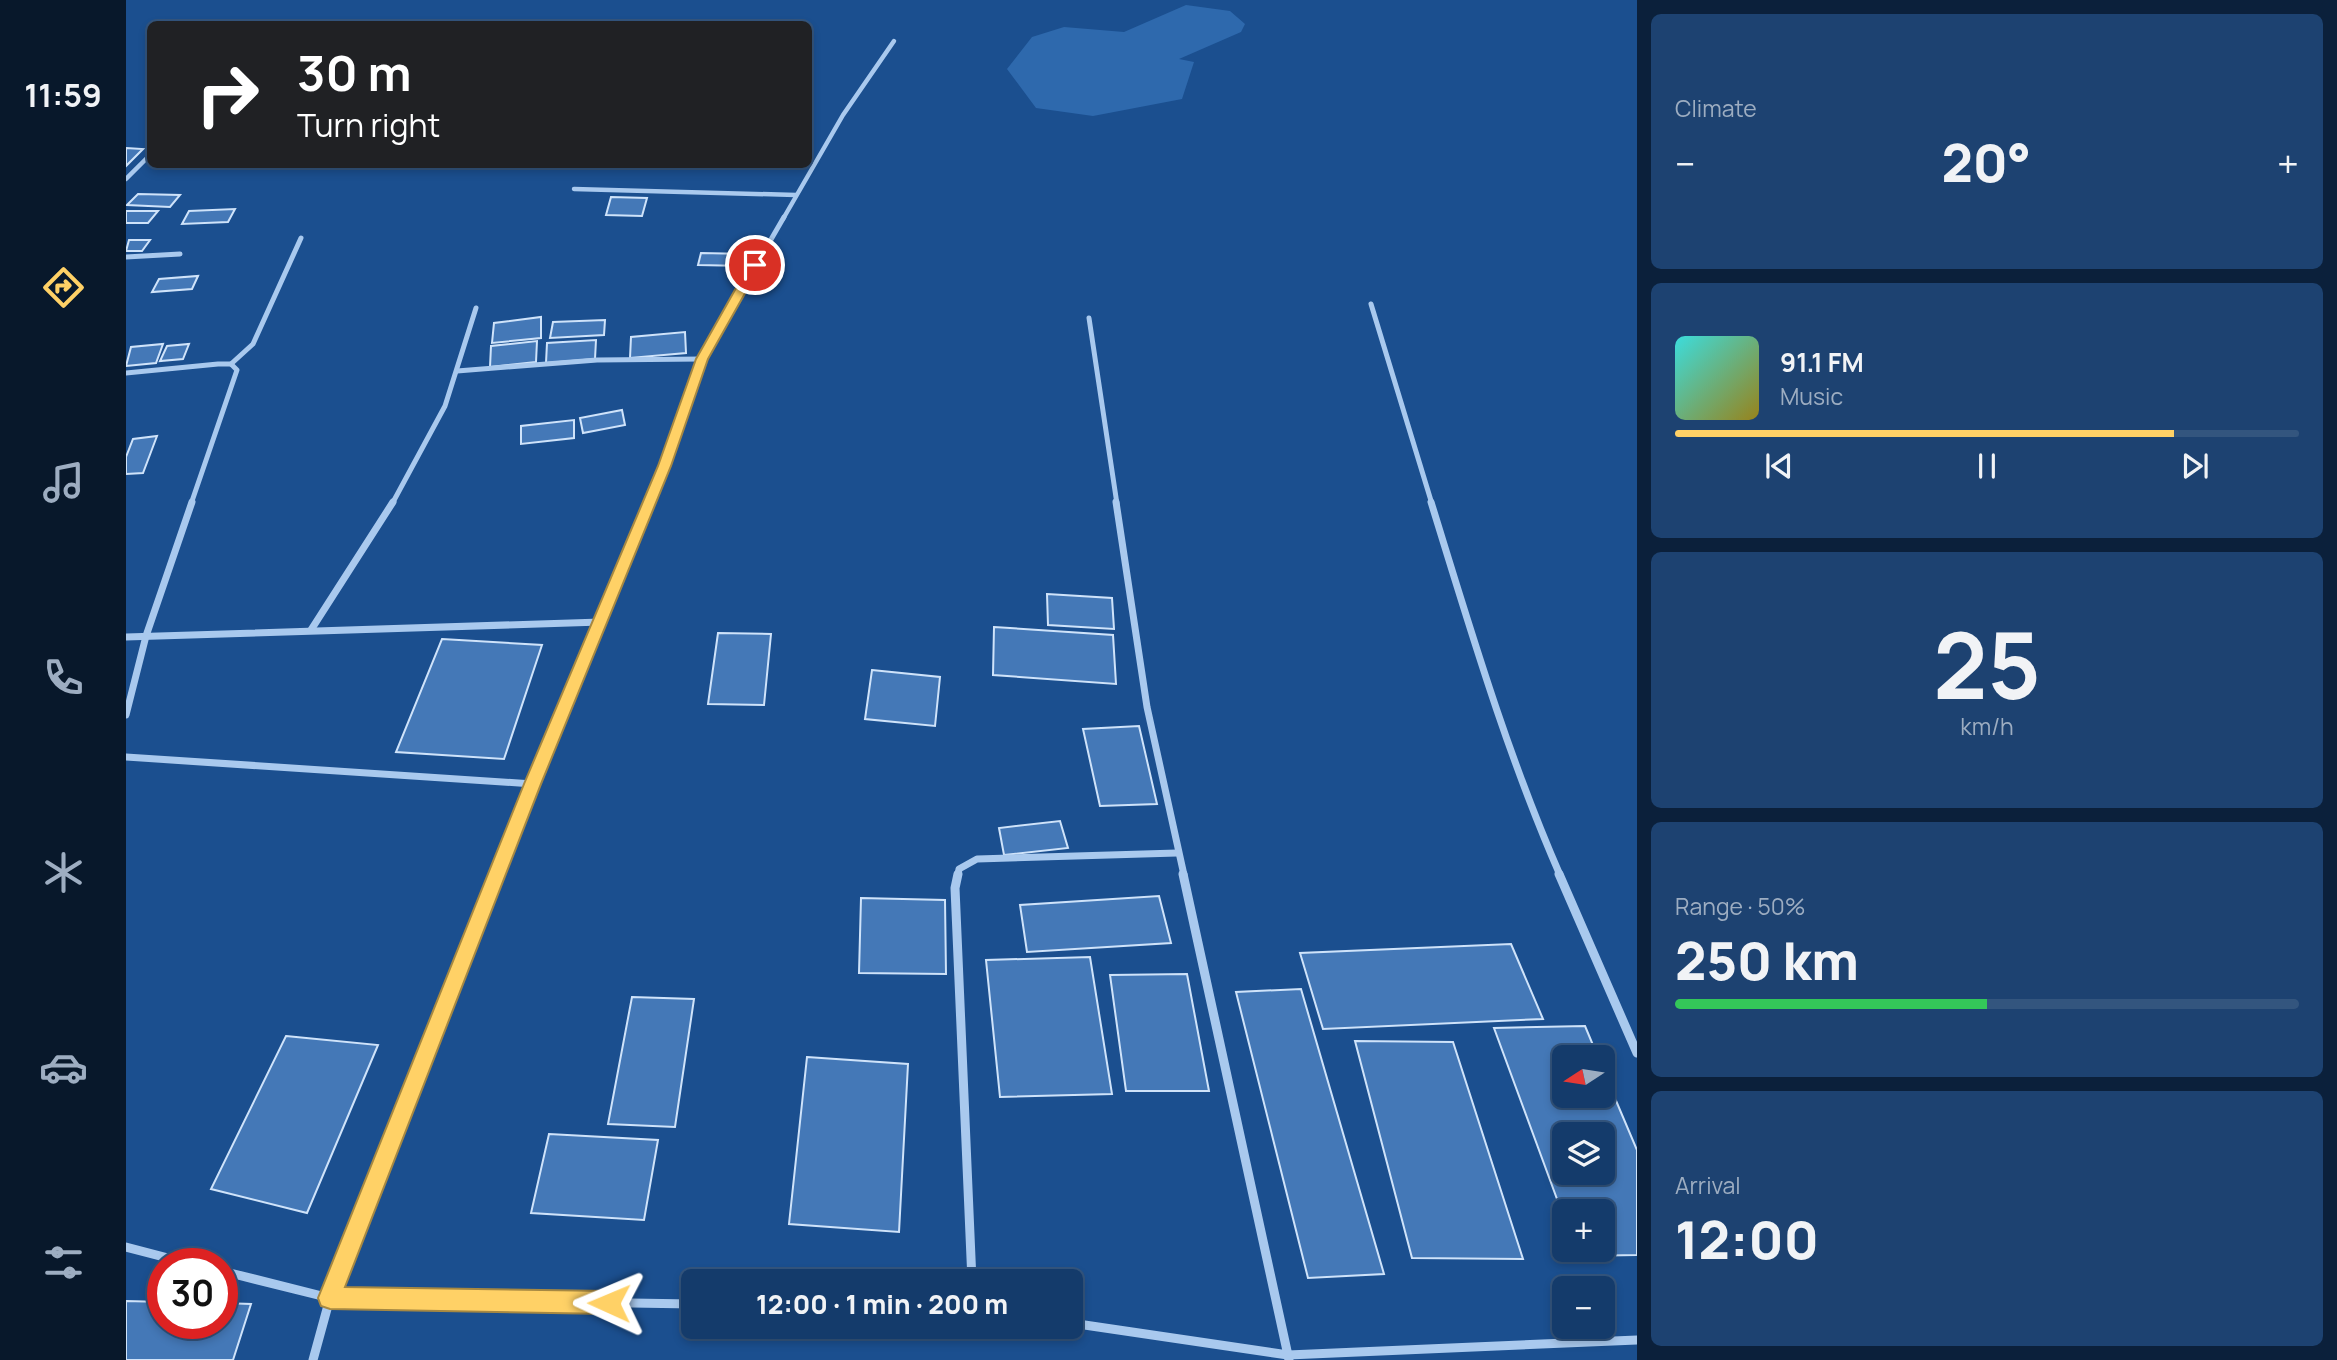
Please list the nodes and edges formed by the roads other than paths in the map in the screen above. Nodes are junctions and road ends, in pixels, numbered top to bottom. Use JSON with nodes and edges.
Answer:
{"nodes":[{"id":1,"x":894,"y":41,"type":"dead end"},
{"id":2,"x":147,"y":158,"type":"edge"},
{"id":3,"x":812,"y":168,"type":"edge"},
{"id":4,"x":812,"y":168,"type":"edge"},
{"id":5,"x":126,"y":179,"type":"edge"},
{"id":6,"x":574,"y":189,"type":"dead end"},
{"id":7,"x":796,"y":195,"type":"junction"},
{"id":8,"x":301,"y":238,"type":"dead end"},
{"id":9,"x":180,"y":254,"type":"dead end"},
{"id":10,"x":126,"y":257,"type":"edge"},
{"id":11,"x":1371,"y":304,"type":"dead end"},
{"id":12,"x":476,"y":308,"type":"dead end"},
{"id":13,"x":1089,"y":318,"type":"dead end"},
{"id":14,"x":702,"y":359,"type":"junction"},
{"id":15,"x":231,"y":364,"type":"junction"},
{"id":16,"x":457,"y":371,"type":"junction"},
{"id":17,"x":126,"y":373,"type":"edge"},
{"id":18,"x":601,"y":622,"type":"junction"},
{"id":19,"x":311,"y":629,"type":"junction"},
{"id":20,"x":146,"y":636,"type":"junction"},
{"id":21,"x":126,"y":637,"type":"edge"},
{"id":22,"x":126,"y":715,"type":"edge"},
{"id":23,"x":126,"y":757,"type":"edge"},
{"id":24,"x":533,"y":784,"type":"junction"},
{"id":25,"x":1177,"y":853,"type":"junction"},
{"id":26,"x":1637,"y":1053,"type":"edge"},
{"id":27,"x":126,"y":1247,"type":"edge"},
{"id":28,"x":147,"y":1252,"type":"edge"},
{"id":29,"x":971,"y":1269,"type":"edge"},
{"id":30,"x":238,"y":1275,"type":"edge"},
{"id":31,"x":330,"y":1298,"type":"junction"},
{"id":32,"x":681,"y":1304,"type":"edge"},
{"id":33,"x":1083,"y":1325,"type":"edge"},
{"id":34,"x":1637,"y":1340,"type":"edge"},
{"id":35,"x":1288,"y":1357,"type":"edge"},
{"id":36,"x":313,"y":1360,"type":"edge"}],
"edges":[{"from":1,"to":4,"type":"street"},
{"from":2,"to":5,"type":"street"},
{"from":3,"to":7,"type":"street"},
{"from":6,"to":7,"type":"street"},
{"from":7,"to":14,"type":"street"},
{"from":8,"to":15,"type":"street"},
{"from":9,"to":10,"type":"street"},
{"from":11,"to":26,"type":"street"},
{"from":12,"to":16,"type":"street"},
{"from":13,"to":25,"type":"street"},
{"from":14,"to":16,"type":"street"},
{"from":14,"to":18,"type":"street"},
{"from":15,"to":17,"type":"street"},
{"from":15,"to":20,"type":"street"},
{"from":16,"to":19,"type":"street"},
{"from":18,"to":19,"type":"street"},
{"from":18,"to":24,"type":"street"},
{"from":19,"to":20,"type":"street"},
{"from":20,"to":21,"type":"street"},
{"from":20,"to":22,"type":"street"},
{"from":23,"to":24,"type":"street"},
{"from":24,"to":31,"type":"street"},
{"from":25,"to":29,"type":"street"},
{"from":25,"to":35,"type":"street"},
{"from":27,"to":28,"type":"street"},
{"from":30,"to":31,"type":"street"},
{"from":31,"to":32,"type":"street"},
{"from":31,"to":36,"type":"street"},
{"from":33,"to":35,"type":"street"},
{"from":34,"to":35,"type":"street"}]}
